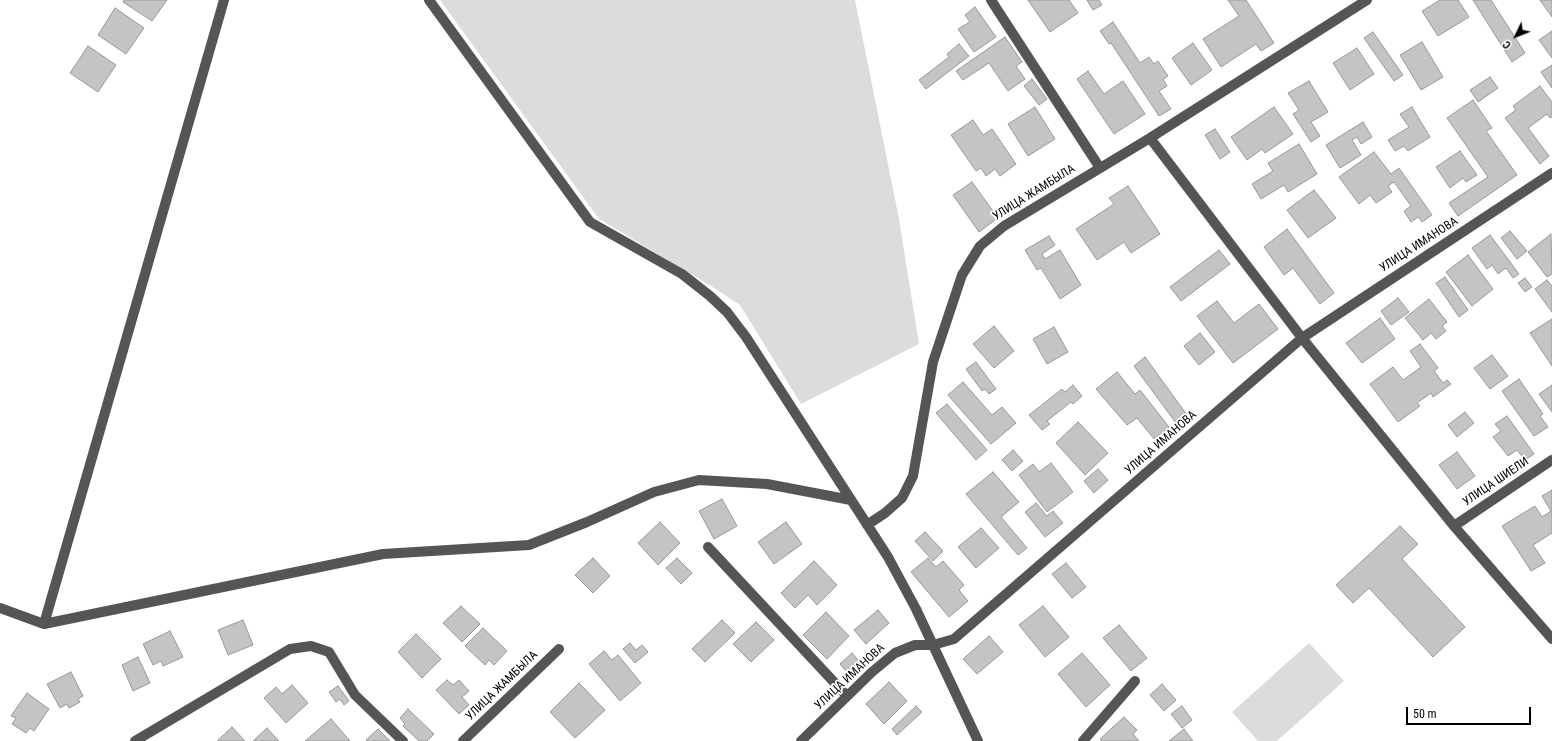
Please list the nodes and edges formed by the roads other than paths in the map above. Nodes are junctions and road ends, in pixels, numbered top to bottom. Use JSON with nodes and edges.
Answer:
{"nodes":[{"id":1,"x":224,"y":0,"type":"edge"},
{"id":2,"x":429,"y":0,"type":"edge"},
{"id":3,"x":991,"y":0,"type":"edge"},
{"id":4,"x":1367,"y":0,"type":"edge"},
{"id":5,"x":1150,"y":138,"type":"junction"},
{"id":6,"x":1100,"y":168,"type":"junction"},
{"id":7,"x":1552,"y":173,"type":"edge"},
{"id":8,"x":1302,"y":338,"type":"junction"},
{"id":9,"x":1552,"y":460,"type":"edge"},
{"id":10,"x":851,"y":500,"type":"junction"},
{"id":11,"x":867,"y":525,"type":"junction"},
{"id":12,"x":1454,"y":526,"type":"junction"},
{"id":13,"x":708,"y":548,"type":"dead end"},
{"id":14,"x":0,"y":608,"type":"edge"},
{"id":15,"x":44,"y":624,"type":"junction"},
{"id":16,"x":1552,"y":639,"type":"edge"},
{"id":17,"x":933,"y":645,"type":"junction"},
{"id":18,"x":559,"y":649,"type":"dead end"},
{"id":19,"x":1135,"y":681,"type":"dead end"},
{"id":20,"x":847,"y":696,"type":"junction"},
{"id":21,"x":135,"y":741,"type":"edge"},
{"id":22,"x":403,"y":741,"type":"edge"},
{"id":23,"x":463,"y":741,"type":"edge"},
{"id":24,"x":801,"y":741,"type":"edge"},
{"id":25,"x":978,"y":741,"type":"edge"},
{"id":26,"x":1083,"y":741,"type":"edge"}],
"edges":[{"from":1,"to":15,"type":"street"},
{"from":2,"to":10,"type":"street"},
{"from":3,"to":6,"type":"street"},
{"from":4,"to":5,"type":"street","name":"УЛИЦА ЖАМБЫЛА"},
{"from":5,"to":6,"type":"street","name":"УЛИЦА ЖАМБЫЛА"},
{"from":5,"to":8,"type":"street"},
{"from":6,"to":11,"type":"street","name":"УЛИЦА ЖАМБЫЛА"},
{"from":7,"to":8,"type":"street","name":"УЛИЦА ИМАНОВА"},
{"from":8,"to":12,"type":"street"},
{"from":8,"to":17,"type":"street","name":"УЛИЦА ИМАНОВА"},
{"from":9,"to":12,"type":"street","name":"УЛИЦА ШИЕЛИ"},
{"from":10,"to":11,"type":"street"},
{"from":10,"to":15,"type":"street"},
{"from":11,"to":17,"type":"street"},
{"from":12,"to":16,"type":"street"},
{"from":13,"to":20,"type":"street"},
{"from":14,"to":15,"type":"street"},
{"from":17,"to":20,"type":"street","name":"УЛИЦА ИМАНОВА"},
{"from":17,"to":25,"type":"street"},
{"from":18,"to":23,"type":"street","name":"УЛИЦА ЖАМБЫЛА"},
{"from":19,"to":26,"type":"street"},
{"from":20,"to":24,"type":"street","name":"УЛИЦА ИМАНОВА"},
{"from":21,"to":22,"type":"street"}]}
